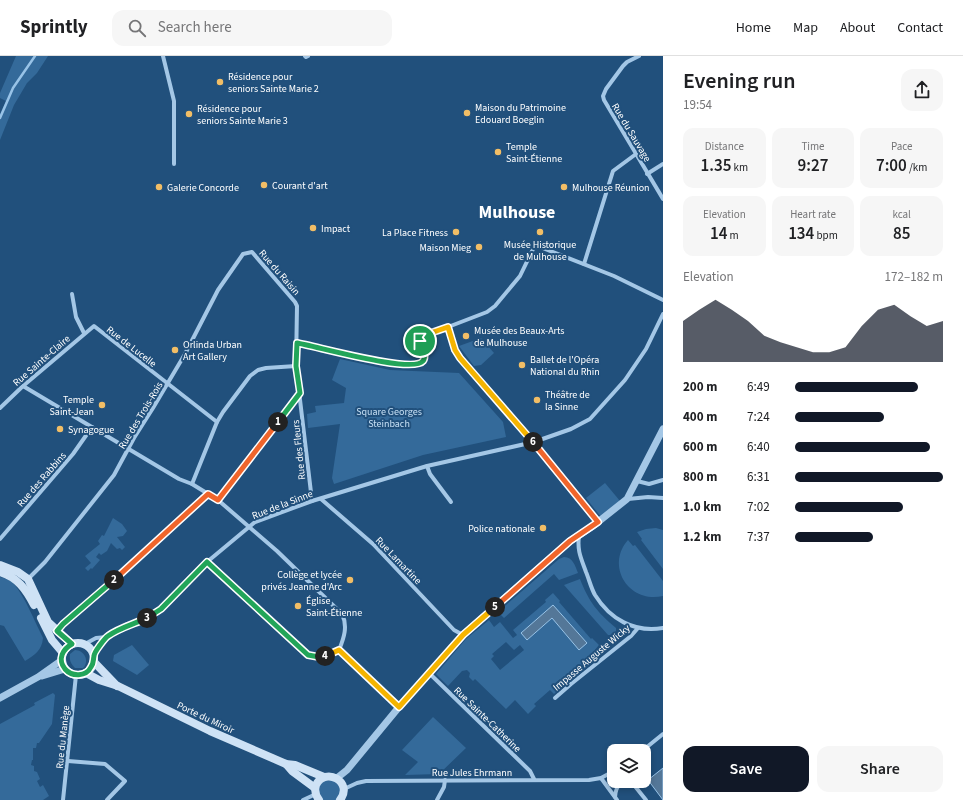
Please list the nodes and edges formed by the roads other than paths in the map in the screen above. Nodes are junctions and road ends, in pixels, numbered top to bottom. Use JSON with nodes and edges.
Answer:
{"nodes":[{"id":1,"x":163,"y":56,"type":"edge"},
{"id":2,"x":639,"y":56,"type":"edge"},
{"id":3,"x":636,"y":154,"type":"junction"},
{"id":4,"x":174,"y":164,"type":"dead end"},
{"id":5,"x":663,"y":164,"type":"edge"},
{"id":6,"x":647,"y":174,"type":"junction"},
{"id":7,"x":663,"y":199,"type":"edge"},
{"id":8,"x":252,"y":252,"type":"joint"},
{"id":9,"x":584,"y":264,"type":"junction"},
{"id":10,"x":72,"y":294,"type":"dead end"},
{"id":11,"x":663,"y":300,"type":"edge"},
{"id":12,"x":295,"y":302,"type":"joint"},
{"id":13,"x":663,"y":314,"type":"edge"},
{"id":14,"x":94,"y":326,"type":"joint"},
{"id":15,"x":448,"y":327,"type":"junction"},
{"id":16,"x":84,"y":333,"type":"junction"},
{"id":17,"x":297,"y":343,"type":"junction"},
{"id":18,"x":296,"y":366,"type":"junction"},
{"id":19,"x":167,"y":384,"type":"junction"},
{"id":20,"x":23,"y":386,"type":"junction"},
{"id":21,"x":300,"y":393,"type":"junction"},
{"id":22,"x":291,"y":405,"type":"junction"},
{"id":23,"x":0,"y":408,"type":"edge"},
{"id":24,"x":302,"y":408,"type":"junction"},
{"id":25,"x":217,"y":422,"type":"junction"},
{"id":26,"x":92,"y":427,"type":"junction"},
{"id":27,"x":663,"y":429,"type":"edge"},
{"id":28,"x":534,"y":442,"type":"junction"},
{"id":29,"x":128,"y":449,"type":"junction"},
{"id":30,"x":427,"y":466,"type":"junction"},
{"id":31,"x":663,"y":480,"type":"edge"},
{"id":32,"x":637,"y":481,"type":"junction"},
{"id":33,"x":192,"y":484,"type":"junction"},
{"id":34,"x":208,"y":494,"type":"junction"},
{"id":35,"x":321,"y":498,"type":"junction"},
{"id":36,"x":663,"y":498,"type":"edge"},
{"id":37,"x":627,"y":499,"type":"junction"},
{"id":38,"x":218,"y":500,"type":"junction"},
{"id":39,"x":312,"y":501,"type":"junction"},
{"id":40,"x":451,"y":502,"type":"dead end"},
{"id":41,"x":598,"y":522,"type":"junction"},
{"id":42,"x":249,"y":526,"type":"junction"},
{"id":43,"x":579,"y":535,"type":"junction"},
{"id":44,"x":0,"y":539,"type":"edge"},
{"id":45,"x":207,"y":562,"type":"junction"},
{"id":46,"x":0,"y":564,"type":"edge"},
{"id":47,"x":0,"y":572,"type":"edge"},
{"id":48,"x":28,"y":579,"type":"junction"},
{"id":49,"x":638,"y":628,"type":"junction"},
{"id":50,"x":663,"y":628,"type":"edge"},
{"id":51,"x":57,"y":631,"type":"junction"},
{"id":52,"x":463,"y":635,"type":"junction"},
{"id":53,"x":107,"y":636,"type":"junction"},
{"id":54,"x":72,"y":644,"type":"junction"},
{"id":55,"x":85,"y":644,"type":"junction"},
{"id":56,"x":339,"y":650,"type":"junction"},
{"id":57,"x":62,"y":656,"type":"junction"},
{"id":58,"x":94,"y":659,"type":"junction"},
{"id":59,"x":65,"y":669,"type":"junction"},
{"id":60,"x":86,"y":673,"type":"junction"},
{"id":61,"x":429,"y":673,"type":"junction"},
{"id":62,"x":76,"y":675,"type":"junction"},
{"id":63,"x":38,"y":677,"type":"junction"},
{"id":64,"x":118,"y":686,"type":"junction"},
{"id":65,"x":0,"y":698,"type":"edge"},
{"id":66,"x":555,"y":698,"type":"dead end"},
{"id":67,"x":399,"y":707,"type":"junction"},
{"id":68,"x":663,"y":734,"type":"edge"},
{"id":69,"x":651,"y":744,"type":"edge"},
{"id":70,"x":68,"y":761,"type":"junction"},
{"id":71,"x":286,"y":764,"type":"junction"},
{"id":72,"x":607,"y":775,"type":"edge"},
{"id":73,"x":324,"y":777,"type":"junction"},
{"id":74,"x":337,"y":778,"type":"junction"},
{"id":75,"x":601,"y":778,"type":"junction"},
{"id":76,"x":534,"y":779,"type":"junction"},
{"id":77,"x":445,"y":780,"type":"junction"},
{"id":78,"x":617,"y":788,"type":"edge"},
{"id":79,"x":638,"y":788,"type":"edge"},
{"id":80,"x":344,"y":789,"type":"junction"},
{"id":81,"x":317,"y":794,"type":"edge"},
{"id":82,"x":341,"y":799,"type":"edge"},
{"id":83,"x":616,"y":799,"type":"edge"},
{"id":84,"x":63,"y":800,"type":"edge"},
{"id":85,"x":107,"y":800,"type":"edge"},
{"id":86,"x":303,"y":800,"type":"edge"},
{"id":87,"x":437,"y":800,"type":"edge"},
{"id":88,"x":646,"y":800,"type":"edge"}],
"edges":[{"from":1,"to":4,"type":"street"},
{"from":2,"to":3,"type":"street","name":"Rue du Sauvage"},
{"from":3,"to":6,"type":"street","name":"Rue du Sauvage"},
{"from":3,"to":9,"type":"street"},
{"from":5,"to":6,"type":"street"},
{"from":6,"to":7,"type":"street","name":"Rue du Sauvage"},
{"from":8,"to":12,"type":"street","name":"Rue du Raisin"},
{"from":8,"to":19,"type":"street","name":"Rue des Trois-Rois"},
{"from":9,"to":11,"type":"street"},
{"from":9,"to":15,"type":"street"},
{"from":10,"to":16,"type":"street"},
{"from":12,"to":17,"type":"street","name":"Rue des Fleurs"},
{"from":13,"to":28,"type":"street","name":"Rue de la Sinne"},
{"from":14,"to":16,"type":"street","name":"Rue Sainte-Claire"},
{"from":14,"to":19,"type":"street","name":"Rue de Lucelle"},
{"from":15,"to":17,"type":"street"},
{"from":15,"to":28,"type":"street"},
{"from":16,"to":20,"type":"street","name":"Rue Sainte-Claire"},
{"from":17,"to":18,"type":"street","name":"Rue des Fleurs"},
{"from":18,"to":21,"type":"street","name":"Rue des Fleurs"},
{"from":18,"to":25,"type":"street"},
{"from":19,"to":25,"type":"street","name":"Rue de Lucelle"},
{"from":19,"to":29,"type":"street","name":"Rue des Trois-Rois"},
{"from":20,"to":23,"type":"street","name":"Rue Sainte-Claire"},
{"from":20,"to":26,"type":"street"},
{"from":21,"to":22,"type":"street"},
{"from":21,"to":24,"type":"street","name":"Rue des Fleurs"},
{"from":22,"to":24,"type":"street"},
{"from":22,"to":38,"type":"street"},
{"from":24,"to":39,"type":"street","name":"Rue des Fleurs"},
{"from":25,"to":33,"type":"street"},
{"from":26,"to":29,"type":"street"},
{"from":26,"to":44,"type":"street","name":"Rue des Rabbins"},
{"from":27,"to":32,"type":"street"},
{"from":28,"to":30,"type":"street","name":"Rue de la Sinne"},
{"from":28,"to":41,"type":"street"},
{"from":29,"to":33,"type":"street"},
{"from":29,"to":48,"type":"street","name":"Rue des Trois-Rois"},
{"from":30,"to":35,"type":"street","name":"Rue de la Sinne"},
{"from":30,"to":40,"type":"street"},
{"from":31,"to":32,"type":"street"},
{"from":32,"to":37,"type":"street"},
{"from":33,"to":34,"type":"street"},
{"from":34,"to":38,"type":"street"},
{"from":34,"to":51,"type":"street"},
{"from":35,"to":39,"type":"street","name":"Rue de la Sinne"},
{"from":35,"to":52,"type":"street","name":"Rue Lamartine"},
{"from":36,"to":37,"type":"street"},
{"from":37,"to":41,"type":"street"},
{"from":38,"to":42,"type":"street"},
{"from":39,"to":42,"type":"street","name":"Rue de la Sinne"},
{"from":41,"to":43,"type":"street"},
{"from":42,"to":45,"type":"street","name":"Rue de la Sinne"},
{"from":42,"to":56,"type":"street"},
{"from":43,"to":49,"type":"street"},
{"from":43,"to":52,"type":"street"},
{"from":45,"to":53,"type":"street","name":"Rue de la Sinne"},
{"from":45,"to":56,"type":"street"},
{"from":46,"to":48,"type":"main road"},
{"from":47,"to":57,"type":"main road"},
{"from":48,"to":51,"type":"main road"},
{"from":49,"to":50,"type":"street"},
{"from":49,"to":66,"type":"street","name":"Impasse Auguste Wicky"},
{"from":51,"to":54,"type":"main road"},
{"from":52,"to":61,"type":"street"},
{"from":53,"to":55,"type":"street","name":"Rue de la Sinne"},
{"from":53,"to":58,"type":"street"},
{"from":54,"to":55,"type":"main road"},
{"from":54,"to":57,"type":"main road"},
{"from":55,"to":58,"type":"main road","name":"Porte du Miroir"},
{"from":56,"to":67,"type":"street"},
{"from":57,"to":59,"type":"main road"},
{"from":57,"to":63,"type":"street"},
{"from":58,"to":60,"type":"main road"},
{"from":58,"to":64,"type":"main road","name":"Porte du Miroir"},
{"from":59,"to":62,"type":"main road"},
{"from":59,"to":63,"type":"street"},
{"from":60,"to":62,"type":"main road"},
{"from":60,"to":64,"type":"main road","name":"Porte du Miroir"},
{"from":61,"to":67,"type":"street"},
{"from":61,"to":76,"type":"street","name":"Rue Sainte-Catherine"},
{"from":62,"to":70,"type":"street","name":"Rue du Manège"},
{"from":63,"to":65,"type":"street"},
{"from":64,"to":71,"type":"main road","name":"Porte du Miroir"},
{"from":67,"to":74,"type":"street"},
{"from":68,"to":69,"type":"street"},
{"from":70,"to":84,"type":"street","name":"Rue du Manège"},
{"from":70,"to":85,"type":"street"},
{"from":71,"to":73,"type":"main road","name":"Porte du Miroir"},
{"from":71,"to":81,"type":"main road","name":"Porte du Miroir"},
{"from":72,"to":75,"type":"street"},
{"from":73,"to":74,"type":"main road","name":"Porte du Miroir"},
{"from":73,"to":81,"type":"main road"},
{"from":74,"to":80,"type":"main road"},
{"from":75,"to":76,"type":"street","name":"Rue Jules Ehrmann"},
{"from":75,"to":83,"type":"street"},
{"from":76,"to":77,"type":"street","name":"Rue Jules Ehrmann"},
{"from":77,"to":80,"type":"street","name":"Rue Jules Ehrmann"},
{"from":77,"to":87,"type":"street"},
{"from":78,"to":83,"type":"street"},
{"from":79,"to":88,"type":"street"},
{"from":80,"to":82,"type":"main road"},
{"from":81,"to":86,"type":"street"}]}
